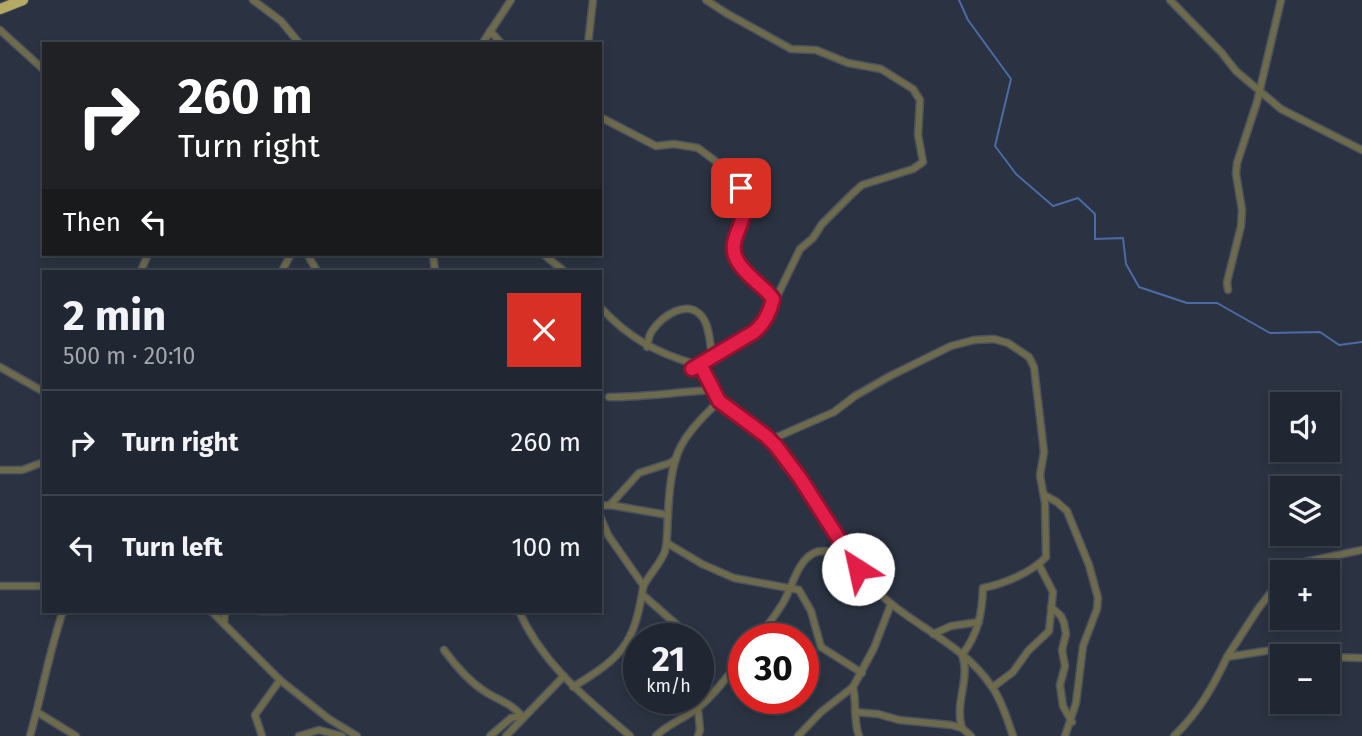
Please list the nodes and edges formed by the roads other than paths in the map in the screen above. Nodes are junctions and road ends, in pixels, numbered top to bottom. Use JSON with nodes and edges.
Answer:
{"nodes":[{"id":1,"x":23,"y":0,"type":"edge"},
{"id":2,"x":253,"y":0,"type":"edge"},
{"id":3,"x":511,"y":0,"type":"edge"},
{"id":4,"x":593,"y":0,"type":"edge"},
{"id":5,"x":706,"y":0,"type":"edge"},
{"id":6,"x":1170,"y":0,"type":"edge"},
{"id":7,"x":1281,"y":0,"type":"edge"},
{"id":8,"x":0,"y":9,"type":"edge"},
{"id":9,"x":0,"y":30,"type":"edge"},
{"id":10,"x":490,"y":31,"type":"junction"},
{"id":11,"x":298,"y":42,"type":"edge"},
{"id":12,"x":483,"y":42,"type":"edge"},
{"id":13,"x":500,"y":42,"type":"edge"},
{"id":14,"x":588,"y":42,"type":"edge"},
{"id":15,"x":42,"y":68,"type":"edge"},
{"id":16,"x":1259,"y":92,"type":"junction"},
{"id":17,"x":602,"y":118,"type":"edge"},
{"id":18,"x":1362,"y":150,"type":"edge"},
{"id":19,"x":545,"y":256,"type":"edge"},
{"id":20,"x":560,"y":270,"type":"edge"},
{"id":21,"x":1228,"y":289,"type":"dead end"},
{"id":22,"x":771,"y":308,"type":"junction"},
{"id":23,"x":602,"y":309,"type":"edge"},
{"id":24,"x":647,"y":347,"type":"junction"},
{"id":25,"x":712,"y":356,"type":"junction"},
{"id":26,"x":0,"y":367,"type":"edge"},
{"id":27,"x":692,"y":369,"type":"junction"},
{"id":28,"x":712,"y":390,"type":"junction"},
{"id":29,"x":42,"y":391,"type":"edge"},
{"id":30,"x":609,"y":397,"type":"dead end"},
{"id":31,"x":719,"y":401,"type":"junction"},
{"id":32,"x":770,"y":440,"type":"junction"},
{"id":33,"x":676,"y":459,"type":"junction"},
{"id":34,"x":42,"y":463,"type":"edge"},
{"id":35,"x":0,"y":470,"type":"edge"},
{"id":36,"x":1044,"y":495,"type":"junction"},
{"id":37,"x":610,"y":505,"type":"junction"},
{"id":38,"x":602,"y":506,"type":"edge"},
{"id":39,"x":668,"y":515,"type":"junction"},
{"id":40,"x":602,"y":521,"type":"edge"},
{"id":41,"x":667,"y":543,"type":"junction"},
{"id":42,"x":1362,"y":550,"type":"edge"},
{"id":43,"x":848,"y":555,"type":"junction"},
{"id":44,"x":1314,"y":560,"type":"edge"},
{"id":45,"x":1038,"y":565,"type":"junction"},
{"id":46,"x":643,"y":585,"type":"junction"},
{"id":47,"x":0,"y":586,"type":"edge"},
{"id":48,"x":42,"y":586,"type":"edge"},
{"id":49,"x":791,"y":587,"type":"junction"},
{"id":50,"x":1270,"y":594,"type":"edge"},
{"id":51,"x":644,"y":596,"type":"junction"},
{"id":52,"x":891,"y":604,"type":"junction"},
{"id":53,"x":1051,"y":607,"type":"junction"},
{"id":54,"x":61,"y":613,"type":"edge"},
{"id":55,"x":213,"y":613,"type":"edge"},
{"id":56,"x":225,"y":613,"type":"edge"},
{"id":57,"x":520,"y":613,"type":"edge"},
{"id":58,"x":979,"y":622,"type":"junction"},
{"id":59,"x":675,"y":623,"type":"edge"},
{"id":60,"x":768,"y":623,"type":"edge"},
{"id":61,"x":224,"y":624,"type":"junction"},
{"id":62,"x":933,"y":634,"type":"junction"},
{"id":63,"x":444,"y":650,"type":"dead end"},
{"id":64,"x":1270,"y":650,"type":"edge"},
{"id":65,"x":962,"y":655,"type":"junction"},
{"id":66,"x":1227,"y":657,"type":"junction"},
{"id":67,"x":1340,"y":657,"type":"edge"},
{"id":68,"x":1362,"y":658,"type":"edge"},
{"id":69,"x":862,"y":673,"type":"junction"},
{"id":70,"x":564,"y":676,"type":"junction"},
{"id":71,"x":728,"y":676,"type":"edge"},
{"id":72,"x":280,"y":680,"type":"junction"},
{"id":73,"x":573,"y":687,"type":"junction"},
{"id":74,"x":853,"y":687,"type":"junction"},
{"id":75,"x":993,"y":687,"type":"junction"},
{"id":76,"x":714,"y":692,"type":"edge"},
{"id":77,"x":37,"y":712,"type":"junction"},
{"id":78,"x":855,"y":712,"type":"junction"},
{"id":79,"x":688,"y":714,"type":"edge"},
{"id":80,"x":698,"y":714,"type":"edge"},
{"id":81,"x":523,"y":716,"type":"junction"},
{"id":82,"x":1072,"y":722,"type":"junction"},
{"id":83,"x":962,"y":727,"type":"junction"},
{"id":84,"x":348,"y":730,"type":"junction"},
{"id":85,"x":30,"y":736,"type":"edge"},
{"id":86,"x":76,"y":736,"type":"edge"},
{"id":87,"x":262,"y":736,"type":"edge"},
{"id":88,"x":299,"y":736,"type":"edge"},
{"id":89,"x":342,"y":736,"type":"edge"},
{"id":90,"x":357,"y":736,"type":"edge"},
{"id":91,"x":491,"y":736,"type":"edge"},
{"id":92,"x":506,"y":736,"type":"edge"},
{"id":93,"x":630,"y":736,"type":"edge"},
{"id":94,"x":656,"y":736,"type":"edge"},
{"id":95,"x":698,"y":736,"type":"edge"},
{"id":96,"x":798,"y":736,"type":"edge"},
{"id":97,"x":859,"y":736,"type":"edge"},
{"id":98,"x":971,"y":736,"type":"edge"},
{"id":99,"x":1013,"y":736,"type":"edge"},
{"id":100,"x":1065,"y":736,"type":"edge"},
{"id":101,"x":1174,"y":736,"type":"edge"}],
"edges":[{"from":1,"to":8,"type":"highway"},
{"from":2,"to":11,"type":"street"},
{"from":3,"to":10,"type":"street"},
{"from":4,"to":14,"type":"street"},
{"from":5,"to":22,"type":"street"},
{"from":6,"to":16,"type":"street"},
{"from":7,"to":16,"type":"street"},
{"from":9,"to":15,"type":"street"},
{"from":10,"to":12,"type":"street"},
{"from":10,"to":13,"type":"street"},
{"from":16,"to":18,"type":"street"},
{"from":16,"to":21,"type":"street"},
{"from":17,"to":22,"type":"street"},
{"from":19,"to":20,"type":"street"},
{"from":22,"to":25,"type":"street"},
{"from":23,"to":24,"type":"street"},
{"from":24,"to":25,"type":"street"},
{"from":24,"to":27,"type":"street"},
{"from":25,"to":27,"type":"street"},
{"from":26,"to":29,"type":"street"},
{"from":27,"to":28,"type":"street"},
{"from":28,"to":30,"type":"street"},
{"from":28,"to":31,"type":"street"},
{"from":31,"to":32,"type":"street"},
{"from":31,"to":33,"type":"street"},
{"from":32,"to":36,"type":"street"},
{"from":32,"to":43,"type":"street"},
{"from":33,"to":37,"type":"street"},
{"from":33,"to":39,"type":"street"},
{"from":34,"to":35,"type":"street"},
{"from":36,"to":45,"type":"street"},
{"from":36,"to":82,"type":"street"},
{"from":37,"to":38,"type":"street"},
{"from":37,"to":39,"type":"street"},
{"from":39,"to":41,"type":"street"},
{"from":40,"to":46,"type":"street"},
{"from":41,"to":46,"type":"street"},
{"from":41,"to":49,"type":"street"},
{"from":42,"to":44,"type":"street"},
{"from":43,"to":49,"type":"street"},
{"from":43,"to":52,"type":"street"},
{"from":45,"to":53,"type":"street"},
{"from":45,"to":58,"type":"street"},
{"from":46,"to":51,"type":"street"},
{"from":47,"to":48,"type":"street"},
{"from":49,"to":60,"type":"street"},
{"from":49,"to":69,"type":"street"},
{"from":50,"to":66,"type":"street"},
{"from":51,"to":59,"type":"street"},
{"from":51,"to":73,"type":"street"},
{"from":52,"to":62,"type":"street"},
{"from":52,"to":69,"type":"street"},
{"from":53,"to":75,"type":"street"},
{"from":53,"to":82,"type":"street"},
{"from":54,"to":77,"type":"street"},
{"from":55,"to":61,"type":"street"},
{"from":56,"to":61,"type":"street"},
{"from":57,"to":70,"type":"street"},
{"from":58,"to":62,"type":"street"},
{"from":58,"to":65,"type":"street"},
{"from":61,"to":72,"type":"street"},
{"from":62,"to":65,"type":"street"},
{"from":63,"to":81,"type":"street"},
{"from":64,"to":66,"type":"street"},
{"from":65,"to":75,"type":"street"},
{"from":65,"to":83,"type":"street"},
{"from":66,"to":101,"type":"street"},
{"from":67,"to":68,"type":"street"},
{"from":69,"to":74,"type":"street"},
{"from":70,"to":73,"type":"street"},
{"from":70,"to":81,"type":"street"},
{"from":71,"to":76,"type":"street"},
{"from":72,"to":84,"type":"street"},
{"from":72,"to":87,"type":"street"},
{"from":73,"to":93,"type":"street"},
{"from":74,"to":78,"type":"street"},
{"from":74,"to":96,"type":"street"},
{"from":75,"to":99,"type":"street"},
{"from":77,"to":85,"type":"street"},
{"from":77,"to":86,"type":"street"},
{"from":78,"to":83,"type":"street"},
{"from":78,"to":97,"type":"street"},
{"from":79,"to":94,"type":"street"},
{"from":80,"to":95,"type":"street"},
{"from":81,"to":91,"type":"street"},
{"from":81,"to":92,"type":"street"},
{"from":82,"to":100,"type":"street"},
{"from":83,"to":98,"type":"street"},
{"from":84,"to":89,"type":"street"},
{"from":84,"to":90,"type":"street"},
{"from":88,"to":89,"type":"street"}]}
